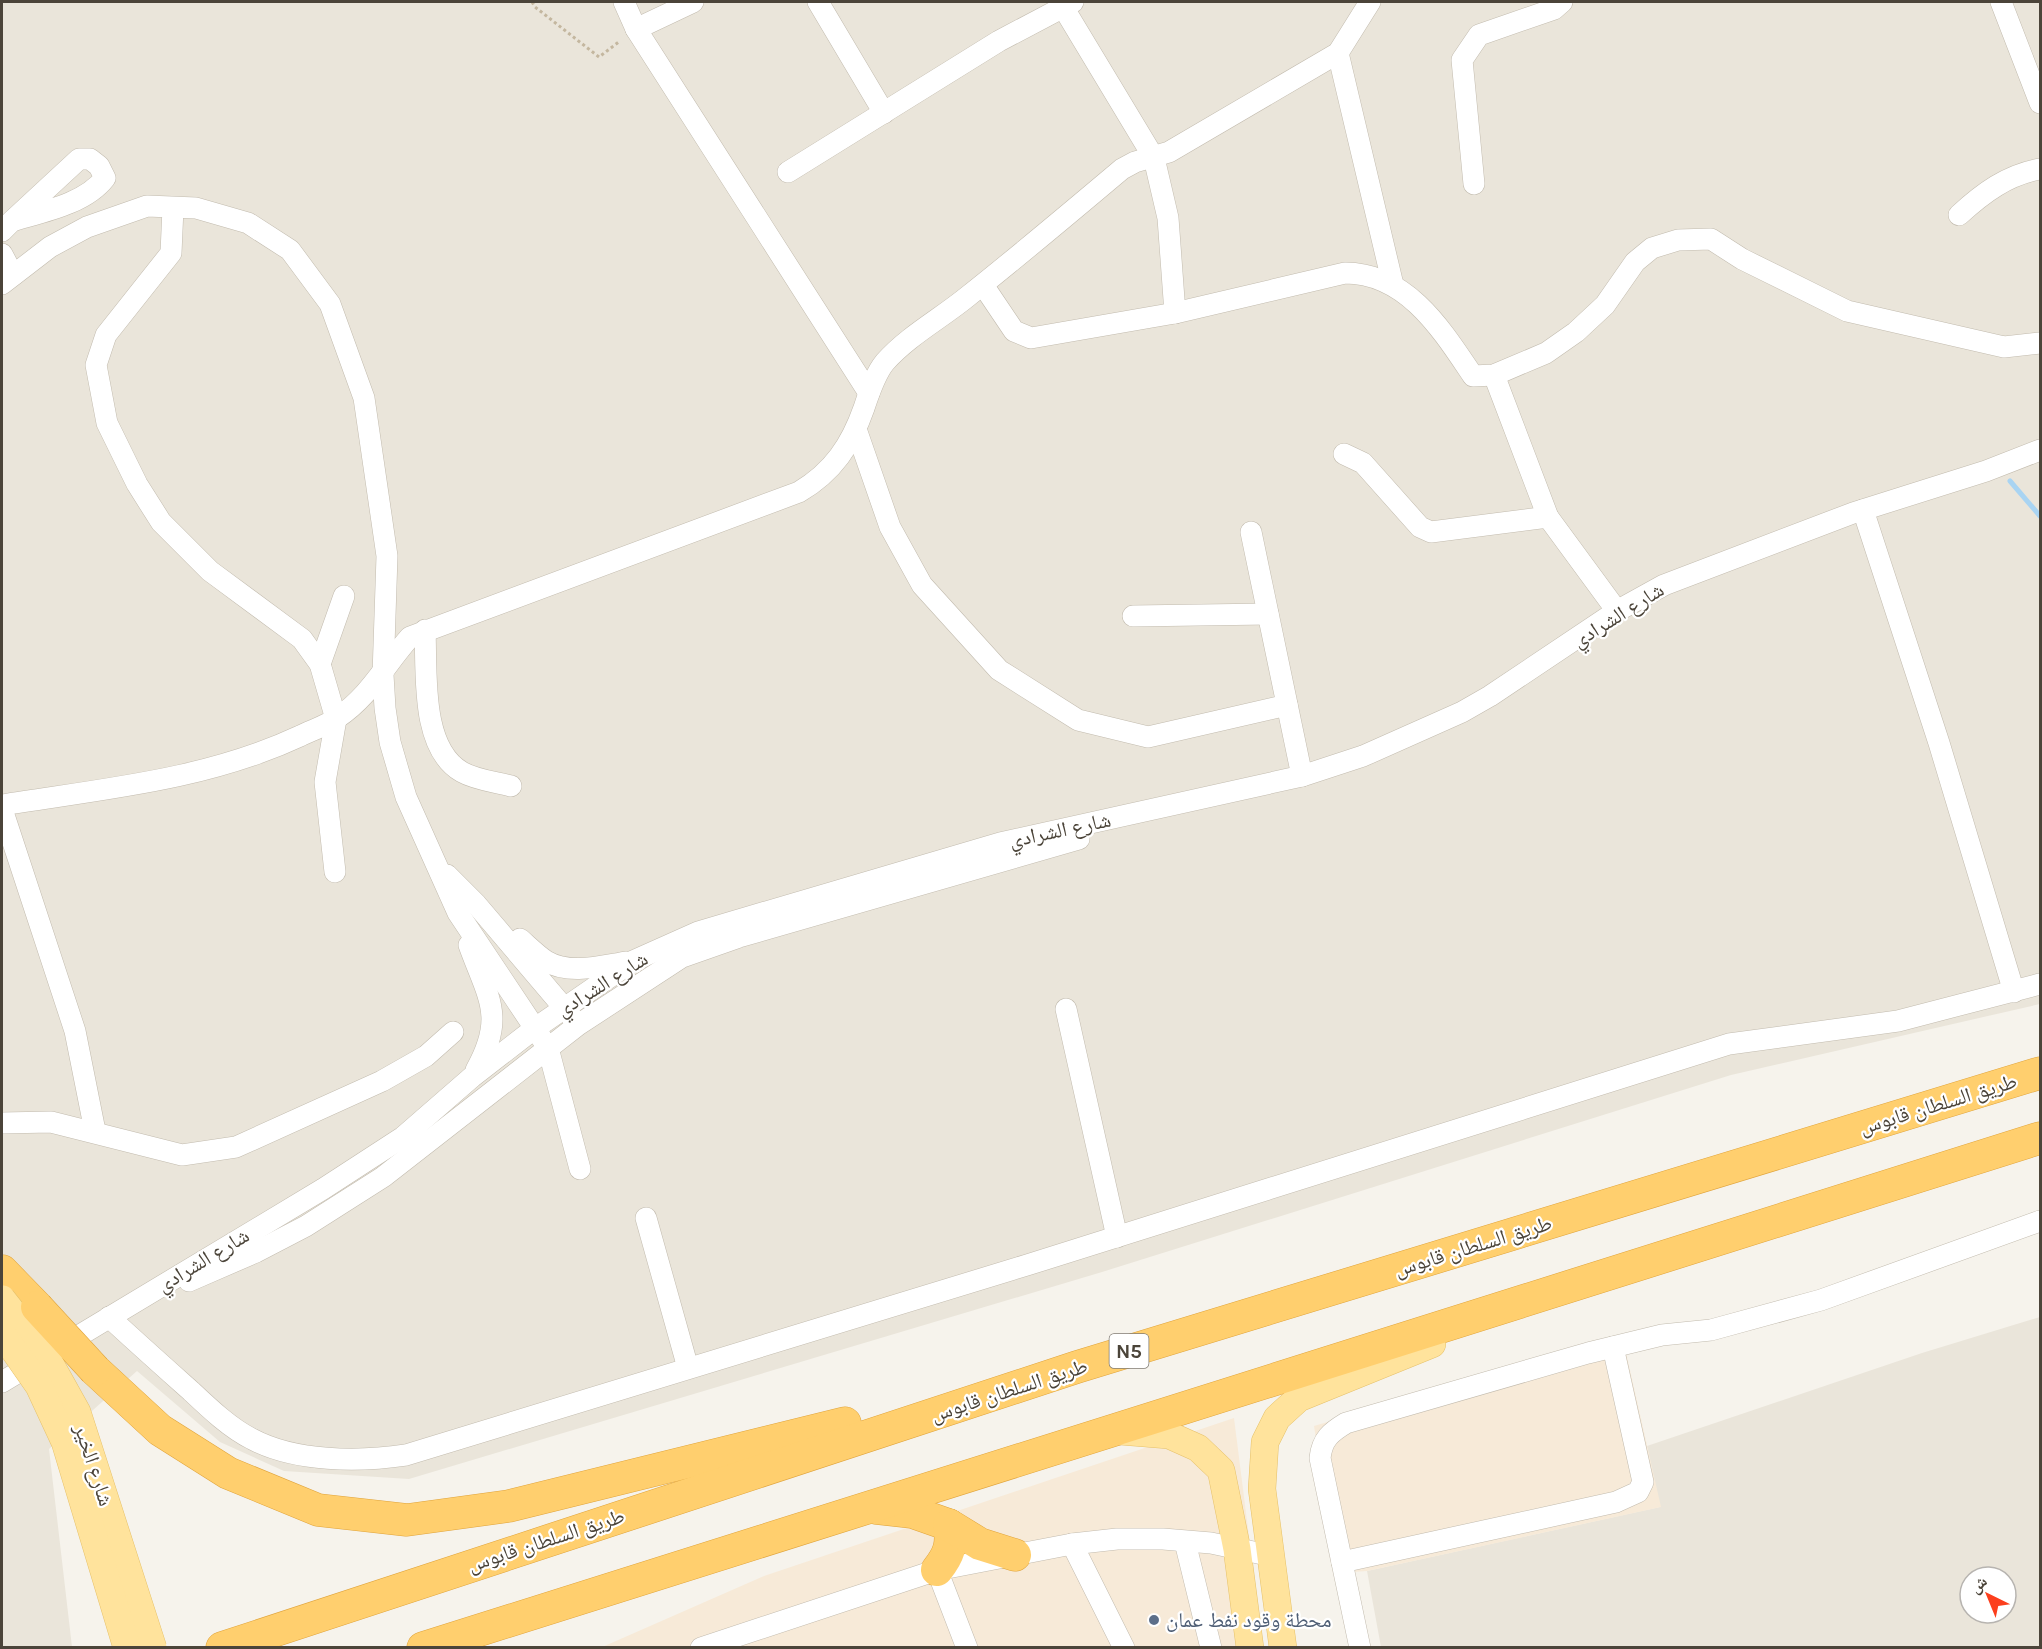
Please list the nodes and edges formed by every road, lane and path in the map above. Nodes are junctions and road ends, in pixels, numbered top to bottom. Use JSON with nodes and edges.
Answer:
{"nodes":[{"id":1,"x":532,"y":2,"type":"edge"},
{"id":2,"x":624,"y":2,"type":"edge"},
{"id":3,"x":693,"y":2,"type":"edge"},
{"id":4,"x":818,"y":2,"type":"edge"},
{"id":5,"x":1370,"y":2,"type":"edge"},
{"id":6,"x":1562,"y":2,"type":"edge"},
{"id":7,"x":2001,"y":2,"type":"edge"},
{"id":8,"x":1068,"y":4,"type":"edge"},
{"id":9,"x":636,"y":29,"type":"junction"},
{"id":10,"x":1338,"y":53,"type":"junction"},
{"id":11,"x":2040,"y":103,"type":"edge"},
{"id":12,"x":884,"y":112,"type":"junction"},
{"id":13,"x":1154,"y":158,"type":"junction"},
{"id":14,"x":2040,"y":169,"type":"edge"},
{"id":15,"x":788,"y":172,"type":"dead end"},
{"id":16,"x":1474,"y":184,"type":"dead end"},
{"id":17,"x":173,"y":208,"type":"junction"},
{"id":18,"x":1959,"y":215,"type":"dead end"},
{"id":19,"x":2,"y":254,"type":"edge"},
{"id":20,"x":7,"y":279,"type":"edge"},
{"id":21,"x":983,"y":285,"type":"junction"},
{"id":22,"x":1394,"y":285,"type":"junction"},
{"id":23,"x":1175,"y":313,"type":"junction"},
{"id":24,"x":2040,"y":342,"type":"edge"},
{"id":25,"x":1494,"y":375,"type":"junction"},
{"id":26,"x":869,"y":393,"type":"junction"},
{"id":27,"x":856,"y":429,"type":"junction"},
{"id":28,"x":2040,"y":450,"type":"edge"},
{"id":29,"x":1344,"y":454,"type":"dead end"},
{"id":30,"x":1863,"y":510,"type":"junction"},
{"id":31,"x":1548,"y":517,"type":"junction"},
{"id":32,"x":1251,"y":532,"type":"dead end"},
{"id":33,"x":345,"y":596,"type":"dead end"},
{"id":34,"x":1617,"y":611,"type":"junction"},
{"id":35,"x":1268,"y":614,"type":"junction"},
{"id":36,"x":1133,"y":616,"type":"dead end"},
{"id":37,"x":425,"y":630,"type":"junction"},
{"id":38,"x":320,"y":664,"type":"junction"},
{"id":39,"x":383,"y":675,"type":"junction"},
{"id":40,"x":1287,"y":705,"type":"junction"},
{"id":41,"x":336,"y":719,"type":"junction"},
{"id":42,"x":1302,"y":776,"type":"junction"},
{"id":43,"x":511,"y":786,"type":"dead end"},
{"id":44,"x":1205,"y":798,"type":"junction"},
{"id":45,"x":2,"y":807,"type":"edge"},
{"id":46,"x":335,"y":872,"type":"dead end"},
{"id":47,"x":467,"y":908,"type":"junction"},
{"id":48,"x":633,"y":961,"type":"junction"},
{"id":49,"x":2040,"y":984,"type":"edge"},
{"id":50,"x":2014,"y":992,"type":"junction"},
{"id":51,"x":564,"y":1006,"type":"junction"},
{"id":52,"x":1066,"y":1009,"type":"dead end"},
{"id":53,"x":578,"y":1025,"type":"junction"},
{"id":54,"x":534,"y":1029,"type":"junction"},
{"id":55,"x":453,"y":1032,"type":"dead end"},
{"id":56,"x":548,"y":1048,"type":"junction"},
{"id":57,"x":2040,"y":1073,"type":"edge"},
{"id":58,"x":472,"y":1077,"type":"junction"},
{"id":59,"x":2,"y":1123,"type":"edge"},
{"id":60,"x":95,"y":1131,"type":"junction"},
{"id":61,"x":2040,"y":1138,"type":"edge"},
{"id":62,"x":580,"y":1169,"type":"dead end"},
{"id":63,"x":646,"y":1218,"type":"dead end"},
{"id":64,"x":2040,"y":1221,"type":"edge"},
{"id":65,"x":1118,"y":1237,"type":"junction"},
{"id":66,"x":2,"y":1271,"type":"edge"},
{"id":67,"x":1616,"y":1271,"type":"junction"},
{"id":68,"x":2,"y":1299,"type":"edge"},
{"id":69,"x":137,"y":1300,"type":"junction"},
{"id":70,"x":109,"y":1317,"type":"junction"},
{"id":71,"x":2,"y":1333,"type":"edge"},
{"id":72,"x":1613,"y":1347,"type":"junction"},
{"id":73,"x":1077,"y":1367,"type":"junction"},
{"id":74,"x":688,"y":1368,"type":"junction"},
{"id":75,"x":2,"y":1382,"type":"edge"},
{"id":76,"x":1112,"y":1430,"type":"junction"},
{"id":77,"x":869,"y":1507,"type":"junction"},
{"id":78,"x":949,"y":1525,"type":"junction"},
{"id":79,"x":1185,"y":1542,"type":"junction"},
{"id":80,"x":1072,"y":1544,"type":"junction"},
{"id":81,"x":1237,"y":1549,"type":"junction"},
{"id":82,"x":1015,"y":1555,"type":"junction"},
{"id":83,"x":1272,"y":1556,"type":"junction"},
{"id":84,"x":1342,"y":1562,"type":"junction"},
{"id":85,"x":937,"y":1570,"type":"junction"},
{"id":86,"x":127,"y":1647,"type":"edge"},
{"id":87,"x":153,"y":1647,"type":"edge"},
{"id":88,"x":222,"y":1647,"type":"edge"},
{"id":89,"x":423,"y":1647,"type":"edge"},
{"id":90,"x":701,"y":1647,"type":"edge"},
{"id":91,"x":967,"y":1647,"type":"edge"},
{"id":92,"x":1124,"y":1647,"type":"edge"},
{"id":93,"x":1211,"y":1647,"type":"edge"},
{"id":94,"x":1250,"y":1647,"type":"edge"},
{"id":95,"x":1283,"y":1647,"type":"edge"},
{"id":96,"x":1359,"y":1647,"type":"edge"}],
"edges":[{"from":1,"to":9,"type":"path"},
{"from":2,"to":9,"type":"street"},
{"from":3,"to":9,"type":"street"},
{"from":4,"to":12,"type":"street"},
{"from":5,"to":10,"type":"street"},
{"from":6,"to":16,"type":"street"},
{"from":7,"to":11,"type":"street"},
{"from":8,"to":12,"type":"street"},
{"from":8,"to":13,"type":"street"},
{"from":9,"to":26,"type":"street"},
{"from":10,"to":13,"type":"street"},
{"from":10,"to":22,"type":"street"},
{"from":12,"to":15,"type":"street"},
{"from":13,"to":21,"type":"street"},
{"from":13,"to":23,"type":"street"},
{"from":14,"to":18,"type":"street"},
{"from":17,"to":20,"type":"street"},
{"from":17,"to":38,"type":"street"},
{"from":17,"to":39,"type":"street"},
{"from":19,"to":20,"type":"street"},
{"from":21,"to":23,"type":"street"},
{"from":21,"to":26,"type":"street"},
{"from":22,"to":23,"type":"street"},
{"from":22,"to":25,"type":"street"},
{"from":24,"to":25,"type":"street"},
{"from":25,"to":31,"type":"street"},
{"from":26,"to":27,"type":"street"},
{"from":27,"to":37,"type":"street"},
{"from":27,"to":40,"type":"street"},
{"from":28,"to":30,"type":"street","name":"شارع الشرادي"},
{"from":29,"to":31,"type":"street"},
{"from":30,"to":34,"type":"street","name":"شارع الشرادي"},
{"from":30,"to":50,"type":"street"},
{"from":31,"to":34,"type":"street"},
{"from":32,"to":35,"type":"street"},
{"from":33,"to":38,"type":"street"},
{"from":34,"to":42,"type":"street","name":"شارع الشرادي"},
{"from":35,"to":36,"type":"street"},
{"from":35,"to":40,"type":"street"},
{"from":37,"to":39,"type":"street"},
{"from":37,"to":43,"type":"street"},
{"from":38,"to":41,"type":"street"},
{"from":39,"to":41,"type":"street"},
{"from":39,"to":47,"type":"street"},
{"from":40,"to":42,"type":"street"},
{"from":41,"to":45,"type":"street"},
{"from":41,"to":46,"type":"street"},
{"from":42,"to":44,"type":"street","name":"شارع الشرادي"},
{"from":44,"to":48,"type":"street","name":"شارع الشرادي"},
{"from":44,"to":53,"type":"street","name":"شارع الشرادي"},
{"from":45,"to":60,"type":"street"},
{"from":47,"to":48,"type":"street"},
{"from":47,"to":51,"type":"street"},
{"from":47,"to":54,"type":"street"},
{"from":47,"to":58,"type":"street"},
{"from":48,"to":51,"type":"street","name":"شارع الشرادي"},
{"from":49,"to":50,"type":"street"},
{"from":50,"to":65,"type":"street"},
{"from":51,"to":53,"type":"street"},
{"from":51,"to":54,"type":"street","name":"شارع الشرادي"},
{"from":52,"to":65,"type":"street"},
{"from":53,"to":56,"type":"street","name":"شارع الشرادي"},
{"from":54,"to":56,"type":"street"},
{"from":54,"to":58,"type":"street","name":"شارع الشرادي"},
{"from":55,"to":60,"type":"street"},
{"from":56,"to":62,"type":"street"},
{"from":56,"to":69,"type":"street","name":"شارع الشرادي"},
{"from":57,"to":73,"type":"highway","name":"طريق السلطان قابوس","number":"N5"},
{"from":58,"to":69,"type":"street","name":"شارع الشرادي"},
{"from":59,"to":60,"type":"street"},
{"from":61,"to":67,"type":"highway"},
{"from":63,"to":74,"type":"street"},
{"from":64,"to":72,"type":"street"},
{"from":65,"to":74,"type":"street"},
{"from":66,"to":73,"type":"highway","bridge":true},
{"from":67,"to":76,"type":"highway"},
{"from":67,"to":83,"type":"main road"},
{"from":68,"to":87,"type":"main road","name":"شارع الخير","bridge":true},
{"from":69,"to":70,"type":"street","name":"شارع الشرادي"},
{"from":70,"to":74,"type":"street"},
{"from":70,"to":75,"type":"street","name":"شارع الشرادي"},
{"from":71,"to":86,"type":"main road","name":"شارع الخير","bridge":true},
{"from":72,"to":84,"type":"street"},
{"from":72,"to":84,"type":"street"},
{"from":73,"to":88,"type":"highway","name":"طريق السلطان قابوس","number":"N5"},
{"from":76,"to":77,"type":"highway"},
{"from":76,"to":81,"type":"main road"},
{"from":77,"to":78,"type":"highway"},
{"from":77,"to":89,"type":"highway"},
{"from":78,"to":82,"type":"highway"},
{"from":78,"to":85,"type":"highway"},
{"from":79,"to":80,"type":"street"},
{"from":79,"to":81,"type":"street"},
{"from":79,"to":93,"type":"street"},
{"from":80,"to":82,"type":"street"},
{"from":80,"to":92,"type":"street"},
{"from":81,"to":83,"type":"street"},
{"from":81,"to":94,"type":"main road"},
{"from":82,"to":85,"type":"street"},
{"from":83,"to":95,"type":"main road"},
{"from":84,"to":96,"type":"street"},
{"from":85,"to":90,"type":"street"},
{"from":85,"to":91,"type":"street"}]}
